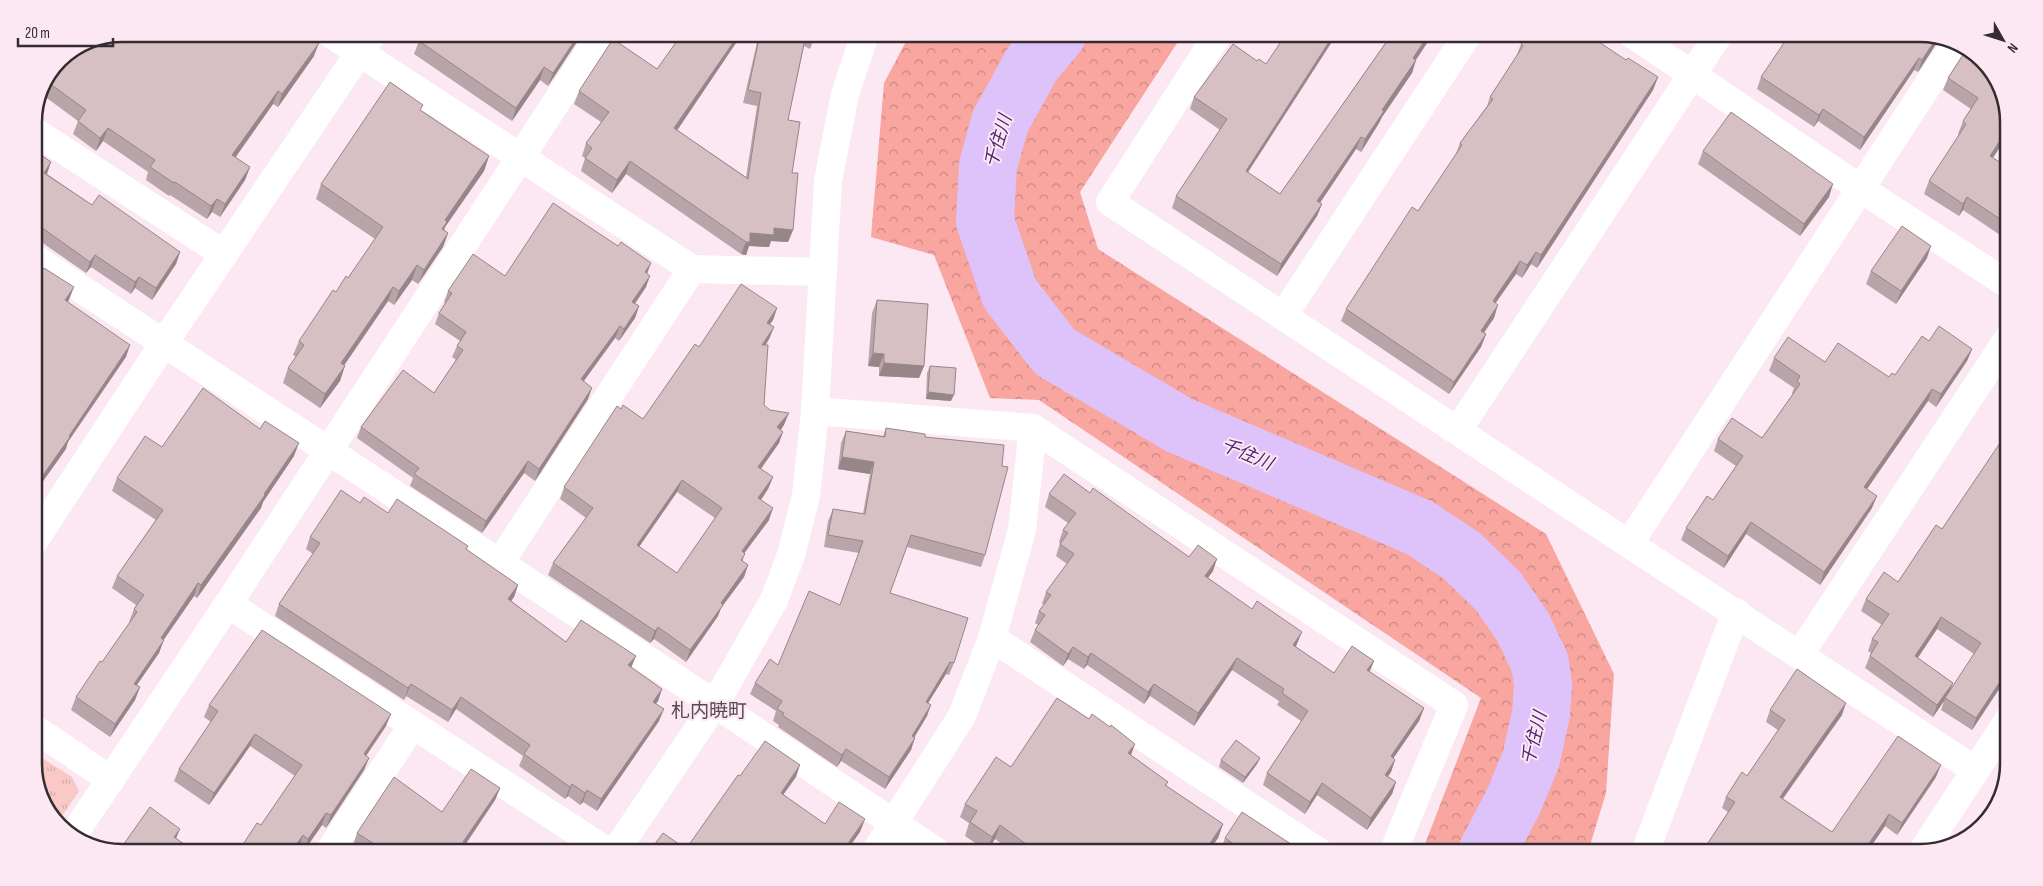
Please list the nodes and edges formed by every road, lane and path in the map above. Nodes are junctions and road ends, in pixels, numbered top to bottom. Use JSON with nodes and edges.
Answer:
{"nodes":[{"id":1,"x":596,"y":42,"type":"edge"},
{"id":2,"x":862,"y":42,"type":"edge"},
{"id":3,"x":1213,"y":42,"type":"edge"},
{"id":4,"x":1463,"y":42,"type":"edge"},
{"id":5,"x":1644,"y":42,"type":"edge"},
{"id":6,"x":1714,"y":42,"type":"edge"},
{"id":7,"x":366,"y":43,"type":"edge"},
{"id":8,"x":1951,"y":49,"type":"edge"},
{"id":9,"x":1692,"y":75,"type":"junction"},
{"id":10,"x":43,"y":137,"type":"edge"},
{"id":11,"x":519,"y":157,"type":"junction"},
{"id":12,"x":1861,"y":189,"type":"junction"},
{"id":13,"x":224,"y":254,"type":"junction"},
{"id":14,"x":43,"y":264,"type":"edge"},
{"id":15,"x":692,"y":269,"type":"junction"},
{"id":16,"x":822,"y":272,"type":"junction"},
{"id":17,"x":2000,"y":279,"type":"edge"},
{"id":18,"x":1283,"y":316,"type":"junction"},
{"id":19,"x":164,"y":343,"type":"junction"},
{"id":20,"x":2000,"y":351,"type":"edge"},
{"id":21,"x":815,"y":411,"type":"junction"},
{"id":22,"x":1033,"y":428,"type":"junction"},
{"id":23,"x":1458,"y":430,"type":"junction"},
{"id":24,"x":327,"y":451,"type":"junction"},
{"id":25,"x":43,"y":527,"type":"edge"},
{"id":26,"x":1629,"y":544,"type":"junction"},
{"id":27,"x":499,"y":564,"type":"junction"},
{"id":28,"x":228,"y":604,"type":"junction"},
{"id":29,"x":1736,"y":612,"type":"junction"},
{"id":30,"x":992,"y":638,"type":"junction"},
{"id":31,"x":1800,"y":654,"type":"junction"},
{"id":32,"x":715,"y":704,"type":"junction"},
{"id":33,"x":412,"y":726,"type":"junction"},
{"id":34,"x":2000,"y":732,"type":"edge"},
{"id":35,"x":43,"y":734,"type":"edge"},
{"id":36,"x":1975,"y":770,"type":"junction"},
{"id":37,"x":111,"y":780,"type":"junction"},
{"id":38,"x":895,"y":823,"type":"junction"},
{"id":39,"x":77,"y":829,"type":"edge"},
{"id":40,"x":1928,"y":843,"type":"edge"},
{"id":41,"x":334,"y":844,"type":"edge"},
{"id":42,"x":596,"y":844,"type":"edge"},
{"id":43,"x":620,"y":844,"type":"edge"},
{"id":44,"x":881,"y":844,"type":"edge"},
{"id":45,"x":925,"y":844,"type":"edge"},
{"id":46,"x":1307,"y":844,"type":"edge"},
{"id":47,"x":1396,"y":844,"type":"edge"},
{"id":48,"x":1655,"y":844,"type":"edge"}],
"edges":[{"from":1,"to":11,"type":"street"},
{"from":2,"to":16,"type":"street"},
{"from":3,"to":18,"type":"street"},
{"from":4,"to":18,"type":"street"},
{"from":5,"to":9,"type":"street"},
{"from":6,"to":9,"type":"street"},
{"from":7,"to":11,"type":"street"},
{"from":7,"to":13,"type":"street"},
{"from":8,"to":12,"type":"street"},
{"from":9,"to":12,"type":"street"},
{"from":9,"to":23,"type":"street"},
{"from":10,"to":13,"type":"street"},
{"from":11,"to":15,"type":"street"},
{"from":11,"to":24,"type":"street"},
{"from":12,"to":17,"type":"street"},
{"from":12,"to":26,"type":"street"},
{"from":13,"to":19,"type":"street"},
{"from":14,"to":19,"type":"street"},
{"from":15,"to":16,"type":"street"},
{"from":15,"to":27,"type":"street"},
{"from":16,"to":21,"type":"street"},
{"from":18,"to":23,"type":"street"},
{"from":19,"to":24,"type":"street"},
{"from":19,"to":25,"type":"street"},
{"from":20,"to":31,"type":"street"},
{"from":21,"to":22,"type":"street"},
{"from":21,"to":32,"type":"street"},
{"from":22,"to":30,"type":"street"},
{"from":22,"to":47,"type":"street"},
{"from":23,"to":26,"type":"street"},
{"from":24,"to":27,"type":"street"},
{"from":24,"to":28,"type":"street"},
{"from":26,"to":29,"type":"street"},
{"from":27,"to":32,"type":"street"},
{"from":28,"to":33,"type":"street"},
{"from":28,"to":37,"type":"street"},
{"from":29,"to":31,"type":"street"},
{"from":29,"to":48,"type":"street"},
{"from":30,"to":38,"type":"street"},
{"from":30,"to":46,"type":"street"},
{"from":31,"to":36,"type":"street"},
{"from":32,"to":38,"type":"street"},
{"from":32,"to":43,"type":"street"},
{"from":33,"to":41,"type":"street"},
{"from":33,"to":42,"type":"street"},
{"from":34,"to":36,"type":"street"},
{"from":35,"to":37,"type":"street"},
{"from":36,"to":40,"type":"street"},
{"from":37,"to":39,"type":"street"},
{"from":38,"to":44,"type":"street"},
{"from":38,"to":45,"type":"street"}]}
